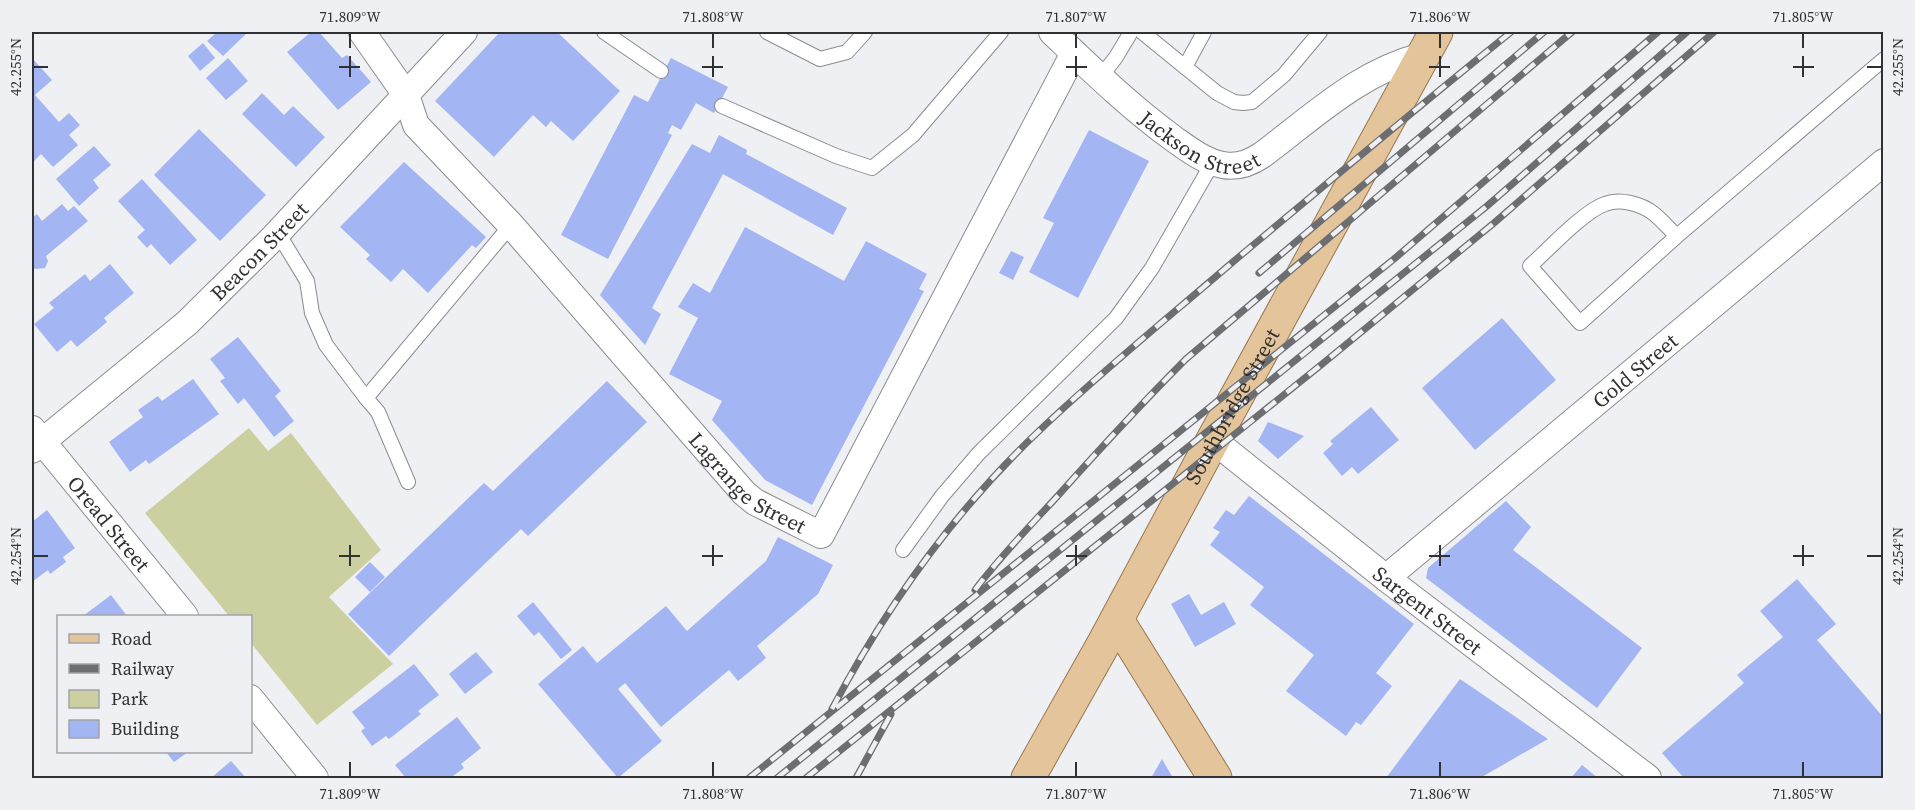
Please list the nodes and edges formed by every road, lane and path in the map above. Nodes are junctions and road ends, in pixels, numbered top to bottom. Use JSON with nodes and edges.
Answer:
{"nodes":[{"id":1,"x":362,"y":32,"type":"edge"},
{"id":2,"x":464,"y":32,"type":"edge"},
{"id":3,"x":604,"y":32,"type":"edge"},
{"id":4,"x":767,"y":32,"type":"edge"},
{"id":5,"x":864,"y":32,"type":"edge"},
{"id":6,"x":1001,"y":32,"type":"edge"},
{"id":7,"x":1052,"y":32,"type":"edge"},
{"id":8,"x":1131,"y":32,"type":"edge"},
{"id":9,"x":1142,"y":32,"type":"edge"},
{"id":10,"x":1204,"y":32,"type":"edge"},
{"id":11,"x":1320,"y":32,"type":"edge"},
{"id":12,"x":1429,"y":44,"type":"edge"},
{"id":13,"x":1074,"y":53,"type":"junction"},
{"id":14,"x":1884,"y":59,"type":"edge"},
{"id":15,"x":1185,"y":67,"type":"junction"},
{"id":16,"x":661,"y":71,"type":"dead end"},
{"id":17,"x":1100,"y":78,"type":"junction"},
{"id":18,"x":406,"y":95,"type":"junction"},
{"id":19,"x":722,"y":106,"type":"dead end"},
{"id":20,"x":1213,"y":162,"type":"junction"},
{"id":21,"x":1884,"y":162,"type":"edge"},
{"id":22,"x":511,"y":225,"type":"junction"},
{"id":23,"x":278,"y":233,"type":"junction"},
{"id":24,"x":1677,"y":236,"type":"junction"},
{"id":25,"x":366,"y":398,"type":"junction"},
{"id":26,"x":35,"y":440,"type":"edge"},
{"id":27,"x":1213,"y":440,"type":"junction"},
{"id":28,"x":408,"y":482,"type":"dead end"},
{"id":29,"x":903,"y":550,"type":"dead end"},
{"id":30,"x":1386,"y":578,"type":"junction"},
{"id":31,"x":184,"y":615,"type":"edge"},
{"id":32,"x":1117,"y":620,"type":"junction"},
{"id":33,"x":252,"y":700,"type":"edge"},
{"id":34,"x":315,"y":778,"type":"edge"},
{"id":35,"x":1029,"y":778,"type":"edge"},
{"id":36,"x":1215,"y":778,"type":"edge"},
{"id":37,"x":1648,"y":778,"type":"edge"}],
"edges":[{"from":1,"to":18,"type":"street","name":"Lagrange Street"},
{"from":2,"to":18,"type":"street","name":"Beacon Street"},
{"from":3,"to":16,"type":"lane"},
{"from":4,"to":5,"type":"lane"},
{"from":6,"to":19,"type":"lane"},
{"from":7,"to":13,"type":"street","name":"Jackson Street"},
{"from":8,"to":17,"type":"lane"},
{"from":9,"to":15,"type":"lane"},
{"from":10,"to":15,"type":"lane"},
{"from":11,"to":15,"type":"lane"},
{"from":12,"to":20,"type":"street","name":"Jackson Street"},
{"from":12,"to":27,"type":"main road","name":"Southbridge Street"},
{"from":13,"to":17,"type":"street","name":"Jackson Street"},
{"from":13,"to":22,"type":"street","name":"Lagrange Street"},
{"from":14,"to":24,"type":"lane"},
{"from":17,"to":20,"type":"street","name":"Jackson Street"},
{"from":18,"to":22,"type":"street","name":"Lagrange Street"},
{"from":18,"to":23,"type":"street","name":"Beacon Street"},
{"from":20,"to":29,"type":"lane"},
{"from":21,"to":30,"type":"street","name":"Gold Street"},
{"from":22,"to":25,"type":"lane"},
{"from":23,"to":25,"type":"lane"},
{"from":23,"to":26,"type":"street","name":"Beacon Street"},
{"from":24,"to":24,"type":"lane"},
{"from":25,"to":28,"type":"lane"},
{"from":26,"to":31,"type":"street","name":"Oread Street"},
{"from":27,"to":30,"type":"street","name":"Sargent Street"},
{"from":27,"to":32,"type":"main road","name":"Southbridge Street"},
{"from":30,"to":37,"type":"street","name":"Sargent Street"},
{"from":32,"to":35,"type":"main road","name":"Southbridge Street"},
{"from":32,"to":36,"type":"main road"},
{"from":33,"to":34,"type":"street"}]}
